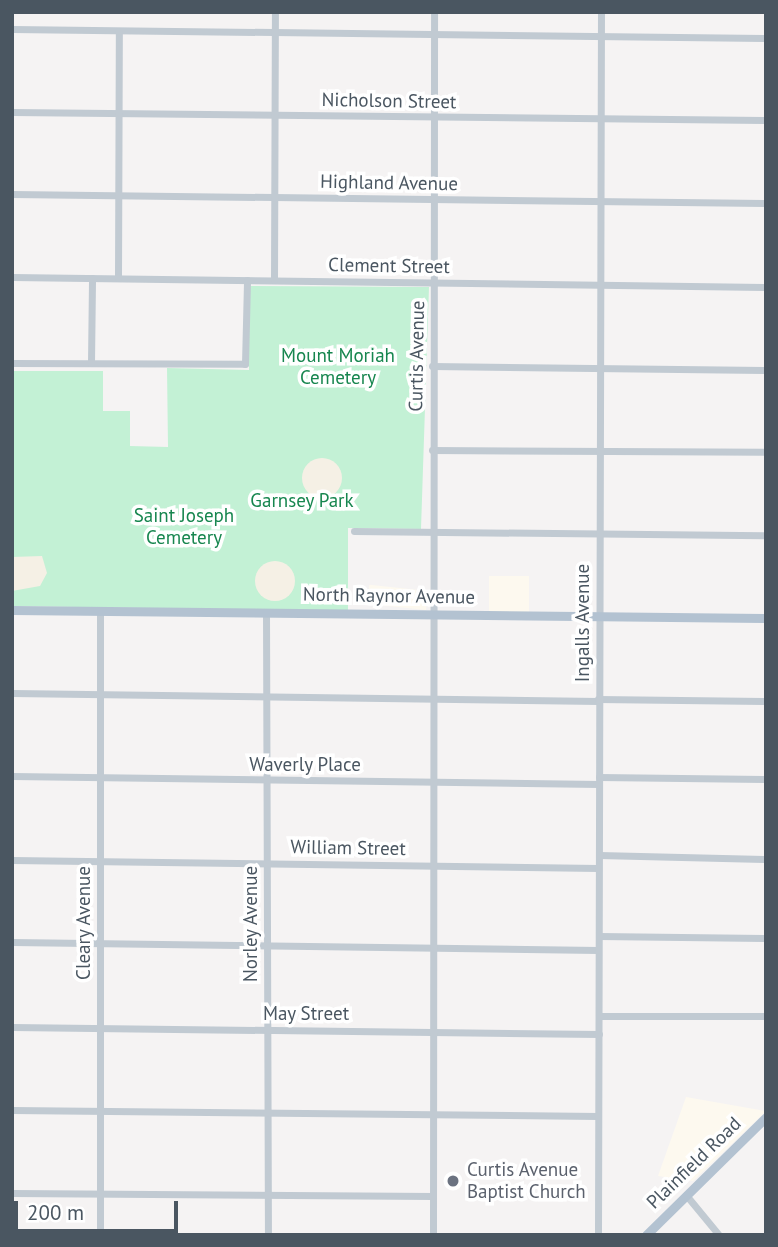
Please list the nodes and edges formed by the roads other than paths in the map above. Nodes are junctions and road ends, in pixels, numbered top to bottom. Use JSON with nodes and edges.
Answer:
{"nodes":[{"id":1,"x":275,"y":12,"type":"edge"},
{"id":2,"x":434,"y":12,"type":"edge"},
{"id":3,"x":601,"y":12,"type":"edge"},
{"id":4,"x":12,"y":29,"type":"edge"},
{"id":5,"x":118,"y":31,"type":"junction"},
{"id":6,"x":275,"y":34,"type":"junction"},
{"id":7,"x":434,"y":35,"type":"junction"},
{"id":8,"x":600,"y":36,"type":"junction"},
{"id":9,"x":766,"y":38,"type":"edge"},
{"id":10,"x":12,"y":112,"type":"edge"},
{"id":11,"x":118,"y":113,"type":"junction"},
{"id":12,"x":275,"y":115,"type":"junction"},
{"id":13,"x":434,"y":117,"type":"junction"},
{"id":14,"x":600,"y":118,"type":"junction"},
{"id":15,"x":766,"y":120,"type":"edge"},
{"id":16,"x":12,"y":194,"type":"edge"},
{"id":17,"x":118,"y":195,"type":"junction"},
{"id":18,"x":275,"y":197,"type":"junction"},
{"id":19,"x":434,"y":200,"type":"junction"},
{"id":20,"x":600,"y":201,"type":"junction"},
{"id":21,"x":766,"y":203,"type":"edge"},
{"id":22,"x":12,"y":277,"type":"edge"},
{"id":23,"x":92,"y":278,"type":"junction"},
{"id":24,"x":118,"y":278,"type":"junction"},
{"id":25,"x":247,"y":280,"type":"junction"},
{"id":26,"x":274,"y":280,"type":"junction"},
{"id":27,"x":434,"y":283,"type":"junction"},
{"id":28,"x":599,"y":285,"type":"junction"},
{"id":29,"x":766,"y":286,"type":"edge"},
{"id":30,"x":12,"y":363,"type":"edge"},
{"id":31,"x":91,"y":363,"type":"junction"},
{"id":32,"x":432,"y":366,"type":"junction"},
{"id":33,"x":599,"y":368,"type":"junction"},
{"id":34,"x":766,"y":370,"type":"edge"},
{"id":35,"x":432,"y":450,"type":"junction"},
{"id":36,"x":599,"y":450,"type":"junction"},
{"id":37,"x":766,"y":452,"type":"edge"},
{"id":38,"x":354,"y":531,"type":"dead end"},
{"id":39,"x":434,"y":532,"type":"junction"},
{"id":40,"x":599,"y":533,"type":"junction"},
{"id":41,"x":766,"y":535,"type":"edge"},
{"id":42,"x":12,"y":610,"type":"edge"},
{"id":43,"x":100,"y":611,"type":"junction"},
{"id":44,"x":266,"y":612,"type":"junction"},
{"id":45,"x":433,"y":616,"type":"junction"},
{"id":46,"x":599,"y":616,"type":"junction"},
{"id":47,"x":766,"y":618,"type":"edge"},
{"id":48,"x":12,"y":693,"type":"edge"},
{"id":49,"x":100,"y":694,"type":"junction"},
{"id":50,"x":266,"y":697,"type":"junction"},
{"id":51,"x":432,"y":699,"type":"junction"},
{"id":52,"x":598,"y":700,"type":"junction"},
{"id":53,"x":766,"y":701,"type":"edge"},
{"id":54,"x":12,"y":776,"type":"edge"},
{"id":55,"x":100,"y":777,"type":"junction"},
{"id":56,"x":766,"y":779,"type":"edge"},
{"id":57,"x":599,"y":780,"type":"junction"},
{"id":58,"x":266,"y":781,"type":"junction"},
{"id":59,"x":432,"y":781,"type":"junction"},
{"id":60,"x":599,"y":855,"type":"junction"},
{"id":61,"x":766,"y":859,"type":"edge"},
{"id":62,"x":12,"y":860,"type":"edge"},
{"id":63,"x":99,"y":860,"type":"junction"},
{"id":64,"x":267,"y":862,"type":"junction"},
{"id":65,"x":433,"y":865,"type":"junction"},
{"id":66,"x":598,"y":868,"type":"junction"},
{"id":67,"x":599,"y":936,"type":"junction"},
{"id":68,"x":766,"y":938,"type":"edge"},
{"id":69,"x":12,"y":942,"type":"edge"},
{"id":70,"x":99,"y":943,"type":"junction"},
{"id":71,"x":267,"y":946,"type":"junction"},
{"id":72,"x":433,"y":949,"type":"junction"},
{"id":73,"x":598,"y":950,"type":"junction"},
{"id":74,"x":599,"y":1016,"type":"junction"},
{"id":75,"x":766,"y":1016,"type":"edge"},
{"id":76,"x":12,"y":1027,"type":"edge"},
{"id":77,"x":99,"y":1028,"type":"junction"},
{"id":78,"x":267,"y":1029,"type":"junction"},
{"id":79,"x":433,"y":1031,"type":"junction"},
{"id":80,"x":599,"y":1034,"type":"junction"},
{"id":81,"x":12,"y":1110,"type":"edge"},
{"id":82,"x":99,"y":1111,"type":"junction"},
{"id":83,"x":267,"y":1113,"type":"junction"},
{"id":84,"x":433,"y":1114,"type":"junction"},
{"id":85,"x":598,"y":1116,"type":"junction"},
{"id":86,"x":766,"y":1117,"type":"edge"},
{"id":87,"x":12,"y":1194,"type":"edge"},
{"id":88,"x":100,"y":1194,"type":"junction"},
{"id":89,"x":268,"y":1194,"type":"junction"},
{"id":90,"x":686,"y":1195,"type":"junction"},
{"id":91,"x":433,"y":1196,"type":"junction"},
{"id":92,"x":100,"y":1235,"type":"edge"},
{"id":93,"x":268,"y":1235,"type":"edge"},
{"id":94,"x":433,"y":1235,"type":"edge"},
{"id":95,"x":598,"y":1235,"type":"edge"},
{"id":96,"x":646,"y":1235,"type":"edge"},
{"id":97,"x":719,"y":1235,"type":"edge"}],
"edges":[{"from":1,"to":6,"type":"street"},
{"from":2,"to":7,"type":"street","name":"Curtis Avenue"},
{"from":3,"to":8,"type":"street","name":"Ingalls Avenue"},
{"from":4,"to":5,"type":"street"},
{"from":5,"to":6,"type":"street"},
{"from":5,"to":11,"type":"street"},
{"from":6,"to":7,"type":"street"},
{"from":6,"to":12,"type":"street"},
{"from":7,"to":8,"type":"street"},
{"from":7,"to":13,"type":"street","name":"Curtis Avenue"},
{"from":8,"to":9,"type":"street"},
{"from":8,"to":14,"type":"street","name":"Ingalls Avenue"},
{"from":10,"to":11,"type":"street","name":"Nicholson Street"},
{"from":11,"to":12,"type":"street","name":"Nicholson Street"},
{"from":11,"to":17,"type":"street"},
{"from":12,"to":13,"type":"street","name":"Nicholson Street"},
{"from":12,"to":18,"type":"street"},
{"from":13,"to":14,"type":"street","name":"Nicholson Street"},
{"from":13,"to":19,"type":"street","name":"Curtis Avenue"},
{"from":14,"to":15,"type":"street","name":"Nicholson Street"},
{"from":14,"to":20,"type":"street","name":"Ingalls Avenue"},
{"from":16,"to":17,"type":"street","name":"Highland Avenue"},
{"from":17,"to":18,"type":"street","name":"Highland Avenue"},
{"from":17,"to":24,"type":"street"},
{"from":18,"to":19,"type":"street","name":"Highland Avenue"},
{"from":18,"to":26,"type":"street"},
{"from":19,"to":20,"type":"street","name":"Highland Avenue"},
{"from":19,"to":27,"type":"street","name":"Curtis Avenue"},
{"from":20,"to":21,"type":"street","name":"Highland Avenue"},
{"from":20,"to":28,"type":"street","name":"Ingalls Avenue"},
{"from":22,"to":23,"type":"street","name":"Clement Street"},
{"from":23,"to":24,"type":"street","name":"Clement Street"},
{"from":23,"to":31,"type":"street"},
{"from":24,"to":25,"type":"street","name":"Clement Street"},
{"from":25,"to":26,"type":"street","name":"Clement Street"},
{"from":25,"to":31,"type":"street"},
{"from":26,"to":27,"type":"street","name":"Clement Street"},
{"from":27,"to":28,"type":"street","name":"Clement Street"},
{"from":27,"to":32,"type":"street","name":"Curtis Avenue"},
{"from":28,"to":29,"type":"street","name":"Clement Street"},
{"from":28,"to":33,"type":"street","name":"Ingalls Avenue"},
{"from":30,"to":31,"type":"street"},
{"from":32,"to":33,"type":"street"},
{"from":32,"to":35,"type":"street","name":"Curtis Avenue"},
{"from":33,"to":34,"type":"street"},
{"from":33,"to":36,"type":"street","name":"Ingalls Avenue"},
{"from":35,"to":36,"type":"street"},
{"from":35,"to":39,"type":"street","name":"Curtis Avenue"},
{"from":36,"to":37,"type":"street"},
{"from":36,"to":40,"type":"street","name":"Ingalls Avenue"},
{"from":38,"to":39,"type":"street"},
{"from":39,"to":40,"type":"street"},
{"from":39,"to":45,"type":"street","name":"Curtis Avenue"},
{"from":40,"to":41,"type":"street"},
{"from":40,"to":46,"type":"street","name":"Ingalls Avenue"},
{"from":42,"to":43,"type":"main road","name":"North Raynor Avenue"},
{"from":43,"to":44,"type":"main road","name":"North Raynor Avenue"},
{"from":43,"to":49,"type":"street","name":"Cleary Avenue"},
{"from":44,"to":45,"type":"main road","name":"North Raynor Avenue"},
{"from":44,"to":50,"type":"street","name":"Norley Avenue"},
{"from":45,"to":46,"type":"main road","name":"North Raynor Avenue"},
{"from":45,"to":51,"type":"street"},
{"from":46,"to":47,"type":"main road","name":"North Raynor Avenue"},
{"from":46,"to":52,"type":"street","name":"Ingalls Avenue"},
{"from":48,"to":49,"type":"street"},
{"from":49,"to":50,"type":"street"},
{"from":49,"to":55,"type":"street","name":"Cleary Avenue"},
{"from":50,"to":51,"type":"street"},
{"from":50,"to":58,"type":"street","name":"Norley Avenue"},
{"from":51,"to":52,"type":"street"},
{"from":51,"to":59,"type":"street"},
{"from":52,"to":53,"type":"street"},
{"from":52,"to":57,"type":"street","name":"Ingalls Avenue"},
{"from":54,"to":55,"type":"street","name":"Waverly Place"},
{"from":55,"to":58,"type":"street","name":"Waverly Place"},
{"from":55,"to":63,"type":"street","name":"Cleary Avenue"},
{"from":56,"to":57,"type":"street","name":"Waverly Place"},
{"from":57,"to":59,"type":"street","name":"Waverly Place"},
{"from":57,"to":60,"type":"street","name":"Ingalls Avenue"},
{"from":58,"to":59,"type":"street","name":"Waverly Place"},
{"from":58,"to":64,"type":"street","name":"Norley Avenue"},
{"from":59,"to":65,"type":"street"},
{"from":60,"to":61,"type":"street"},
{"from":60,"to":66,"type":"street","name":"Ingalls Avenue"},
{"from":62,"to":63,"type":"street","name":"William Street"},
{"from":63,"to":64,"type":"street","name":"William Street"},
{"from":63,"to":70,"type":"street","name":"Cleary Avenue"},
{"from":64,"to":65,"type":"street","name":"William Street"},
{"from":64,"to":71,"type":"street","name":"Norley Avenue"},
{"from":65,"to":66,"type":"street","name":"William Street"},
{"from":65,"to":72,"type":"street"},
{"from":66,"to":67,"type":"street","name":"Ingalls Avenue"},
{"from":67,"to":68,"type":"street"},
{"from":67,"to":73,"type":"street","name":"Ingalls Avenue"},
{"from":69,"to":70,"type":"street"},
{"from":70,"to":71,"type":"street"},
{"from":70,"to":77,"type":"street","name":"Cleary Avenue"},
{"from":71,"to":72,"type":"street"},
{"from":71,"to":78,"type":"street","name":"Norley Avenue"},
{"from":72,"to":73,"type":"street"},
{"from":72,"to":79,"type":"street"},
{"from":73,"to":74,"type":"street","name":"Ingalls Avenue"},
{"from":74,"to":75,"type":"street"},
{"from":74,"to":80,"type":"street","name":"Ingalls Avenue"},
{"from":76,"to":77,"type":"street","name":"May Street"},
{"from":77,"to":78,"type":"street","name":"May Street"},
{"from":77,"to":82,"type":"street","name":"Cleary Avenue"},
{"from":78,"to":79,"type":"street","name":"May Street"},
{"from":78,"to":83,"type":"street","name":"Norley Avenue"},
{"from":79,"to":80,"type":"street","name":"May Street"},
{"from":79,"to":84,"type":"street"},
{"from":80,"to":85,"type":"street","name":"Ingalls Avenue"},
{"from":81,"to":82,"type":"street"},
{"from":82,"to":83,"type":"street"},
{"from":82,"to":88,"type":"street","name":"Cleary Avenue"},
{"from":83,"to":84,"type":"street"},
{"from":83,"to":89,"type":"street","name":"Norley Avenue"},
{"from":84,"to":85,"type":"street"},
{"from":84,"to":91,"type":"street"},
{"from":85,"to":95,"type":"street","name":"Ingalls Avenue"},
{"from":86,"to":90,"type":"main road","name":"Plainfield Road"},
{"from":87,"to":88,"type":"street"},
{"from":88,"to":89,"type":"street"},
{"from":88,"to":92,"type":"street","name":"Cleary Avenue"},
{"from":89,"to":91,"type":"street"},
{"from":89,"to":93,"type":"street","name":"Norley Avenue"},
{"from":90,"to":96,"type":"main road","name":"Plainfield Road"},
{"from":90,"to":97,"type":"street"},
{"from":91,"to":94,"type":"street"}]}
